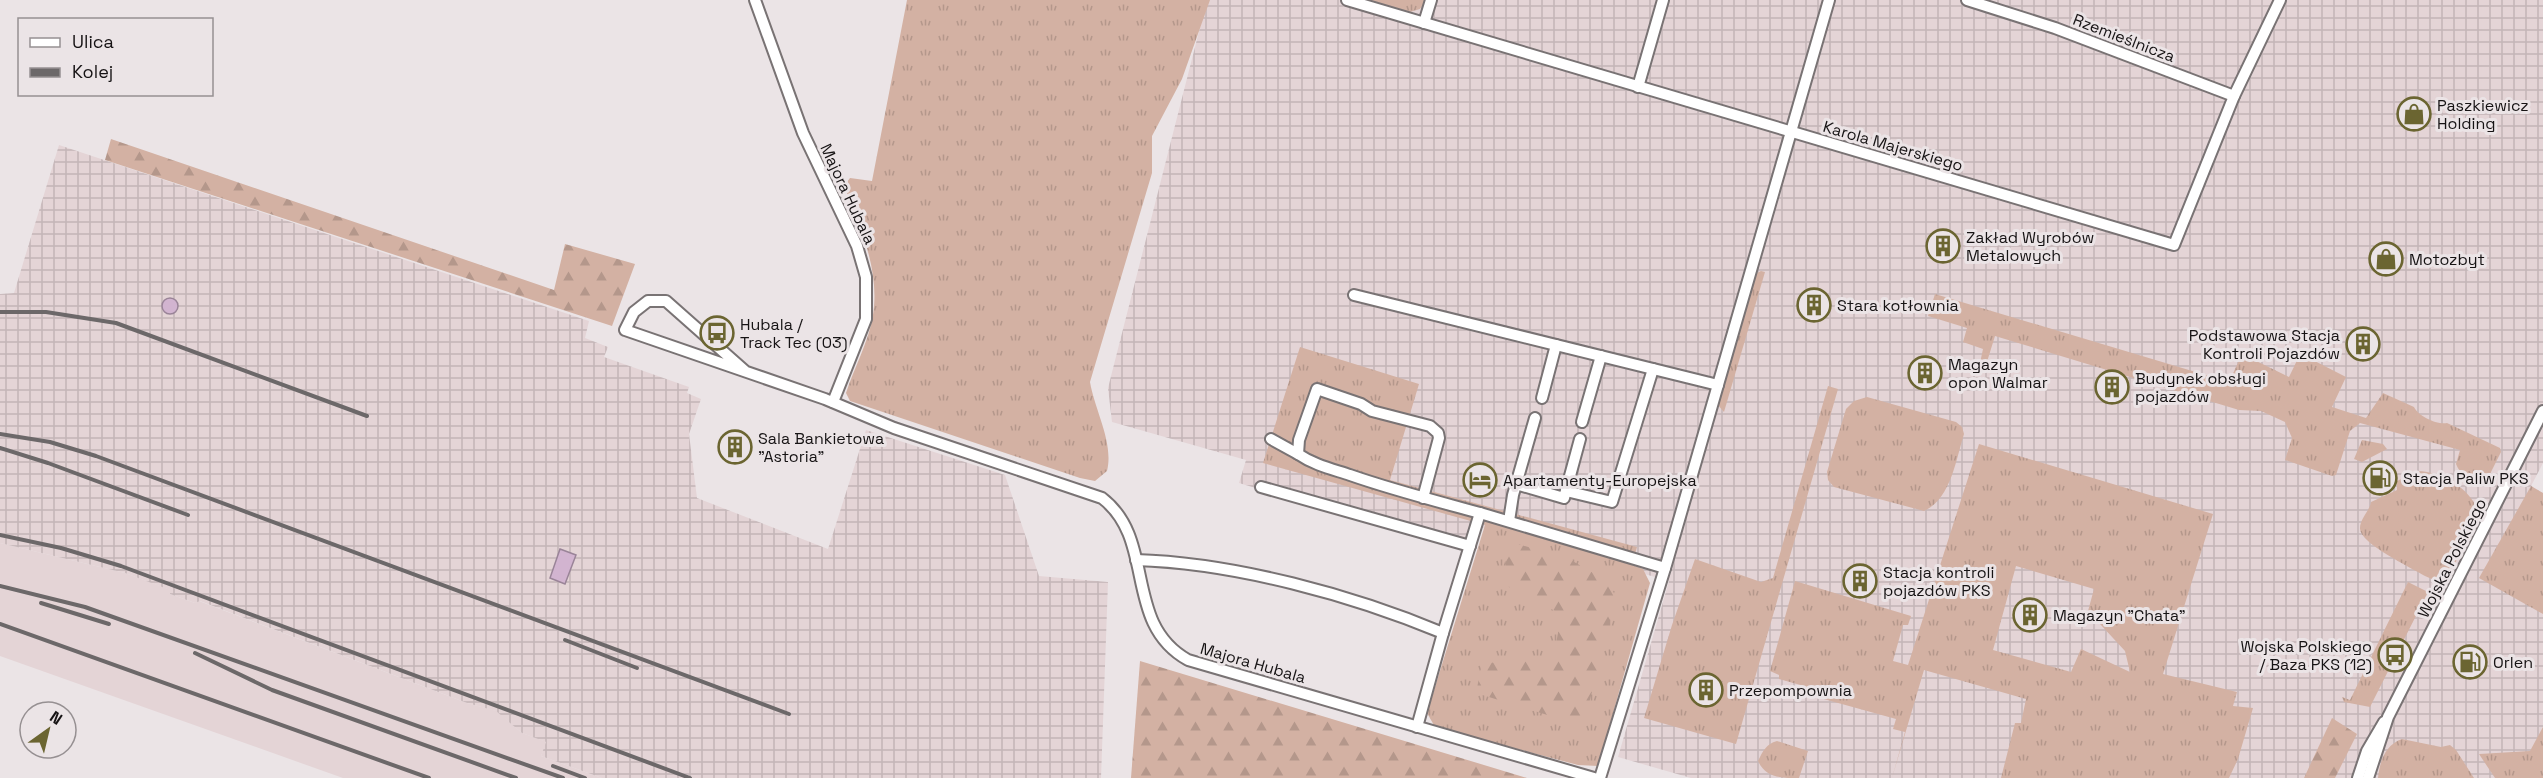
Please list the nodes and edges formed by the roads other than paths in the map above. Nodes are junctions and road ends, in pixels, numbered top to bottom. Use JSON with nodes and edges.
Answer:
{"nodes":[{"id":1,"x":755,"y":0,"type":"edge"},
{"id":2,"x":1347,"y":0,"type":"edge"},
{"id":3,"x":1431,"y":0,"type":"edge"},
{"id":4,"x":1663,"y":0,"type":"edge"},
{"id":5,"x":1829,"y":0,"type":"edge"},
{"id":6,"x":1967,"y":0,"type":"edge"},
{"id":7,"x":2280,"y":0,"type":"edge"},
{"id":8,"x":1424,"y":22,"type":"junction"},
{"id":9,"x":1638,"y":87,"type":"junction"},
{"id":10,"x":2234,"y":96,"type":"junction"},
{"id":11,"x":1790,"y":133,"type":"junction"},
{"id":12,"x":1354,"y":295,"type":"dead end"},
{"id":13,"x":1556,"y":345,"type":"junction"},
{"id":14,"x":1601,"y":356,"type":"junction"},
{"id":15,"x":1653,"y":369,"type":"junction"},
{"id":16,"x":745,"y":371,"type":"junction"},
{"id":17,"x":1718,"y":385,"type":"junction"},
{"id":18,"x":1542,"y":398,"type":"dead end"},
{"id":19,"x":833,"y":402,"type":"junction"},
{"id":20,"x":2543,"y":412,"type":"edge"},
{"id":21,"x":1535,"y":418,"type":"dead end"},
{"id":22,"x":1582,"y":422,"type":"dead end"},
{"id":23,"x":1271,"y":439,"type":"dead end"},
{"id":24,"x":1580,"y":439,"type":"dead end"},
{"id":25,"x":1298,"y":454,"type":"junction"},
{"id":26,"x":1516,"y":484,"type":"junction"},
{"id":27,"x":1261,"y":487,"type":"dead end"},
{"id":28,"x":1566,"y":491,"type":"junction"},
{"id":29,"x":1424,"y":498,"type":"junction"},
{"id":30,"x":1480,"y":513,"type":"junction"},
{"id":31,"x":1509,"y":521,"type":"junction"},
{"id":32,"x":1470,"y":546,"type":"junction"},
{"id":33,"x":1136,"y":560,"type":"junction"},
{"id":34,"x":1665,"y":568,"type":"junction"},
{"id":35,"x":1443,"y":633,"type":"junction"},
{"id":36,"x":2388,"y":717,"type":"junction"},
{"id":37,"x":1417,"y":727,"type":"junction"},
{"id":38,"x":1594,"y":778,"type":"edge"},
{"id":39,"x":1600,"y":778,"type":"edge"},
{"id":40,"x":2358,"y":778,"type":"edge"},
{"id":41,"x":2368,"y":778,"type":"edge"}],
"edges":[{"from":1,"to":19,"type":"street","name":"Majora Hubala"},
{"from":2,"to":8,"type":"street","name":"Karola Majerskiego"},
{"from":3,"to":8,"type":"street"},
{"from":4,"to":9,"type":"street"},
{"from":5,"to":11,"type":"street"},
{"from":6,"to":10,"type":"street","name":"Rzemieślnicza"},
{"from":7,"to":10,"type":"street","name":"Karola Majerskiego"},
{"from":8,"to":9,"type":"street","name":"Karola Majerskiego"},
{"from":9,"to":11,"type":"street","name":"Karola Majerskiego"},
{"from":10,"to":11,"type":"street","name":"Karola Majerskiego"},
{"from":11,"to":17,"type":"street"},
{"from":12,"to":13,"type":"street"},
{"from":13,"to":14,"type":"street"},
{"from":13,"to":18,"type":"street"},
{"from":14,"to":15,"type":"street"},
{"from":14,"to":22,"type":"street"},
{"from":15,"to":17,"type":"street"},
{"from":15,"to":28,"type":"street"},
{"from":16,"to":16,"type":"street","name":"Majora Hubala"},
{"from":16,"to":19,"type":"street","name":"Majora Hubala"},
{"from":17,"to":34,"type":"street"},
{"from":19,"to":33,"type":"street","name":"Majora Hubala"},
{"from":20,"to":36,"type":"street","name":"Wojska Polskiego"},
{"from":21,"to":26,"type":"street"},
{"from":23,"to":25,"type":"street"},
{"from":24,"to":28,"type":"street"},
{"from":25,"to":29,"type":"street"},
{"from":25,"to":29,"type":"street"},
{"from":26,"to":28,"type":"street"},
{"from":26,"to":31,"type":"street"},
{"from":27,"to":32,"type":"street"},
{"from":29,"to":30,"type":"street"},
{"from":30,"to":31,"type":"street"},
{"from":30,"to":32,"type":"street"},
{"from":31,"to":34,"type":"street"},
{"from":32,"to":35,"type":"street"},
{"from":33,"to":35,"type":"street"},
{"from":33,"to":37,"type":"street","name":"Majora Hubala"},
{"from":34,"to":39,"type":"street"},
{"from":35,"to":37,"type":"street"},
{"from":36,"to":40,"type":"street","name":"Wojska Polskiego"},
{"from":36,"to":41,"type":"street","name":"Wojska Polskiego"},
{"from":37,"to":38,"type":"street","name":"Majora Hubala"}]}
